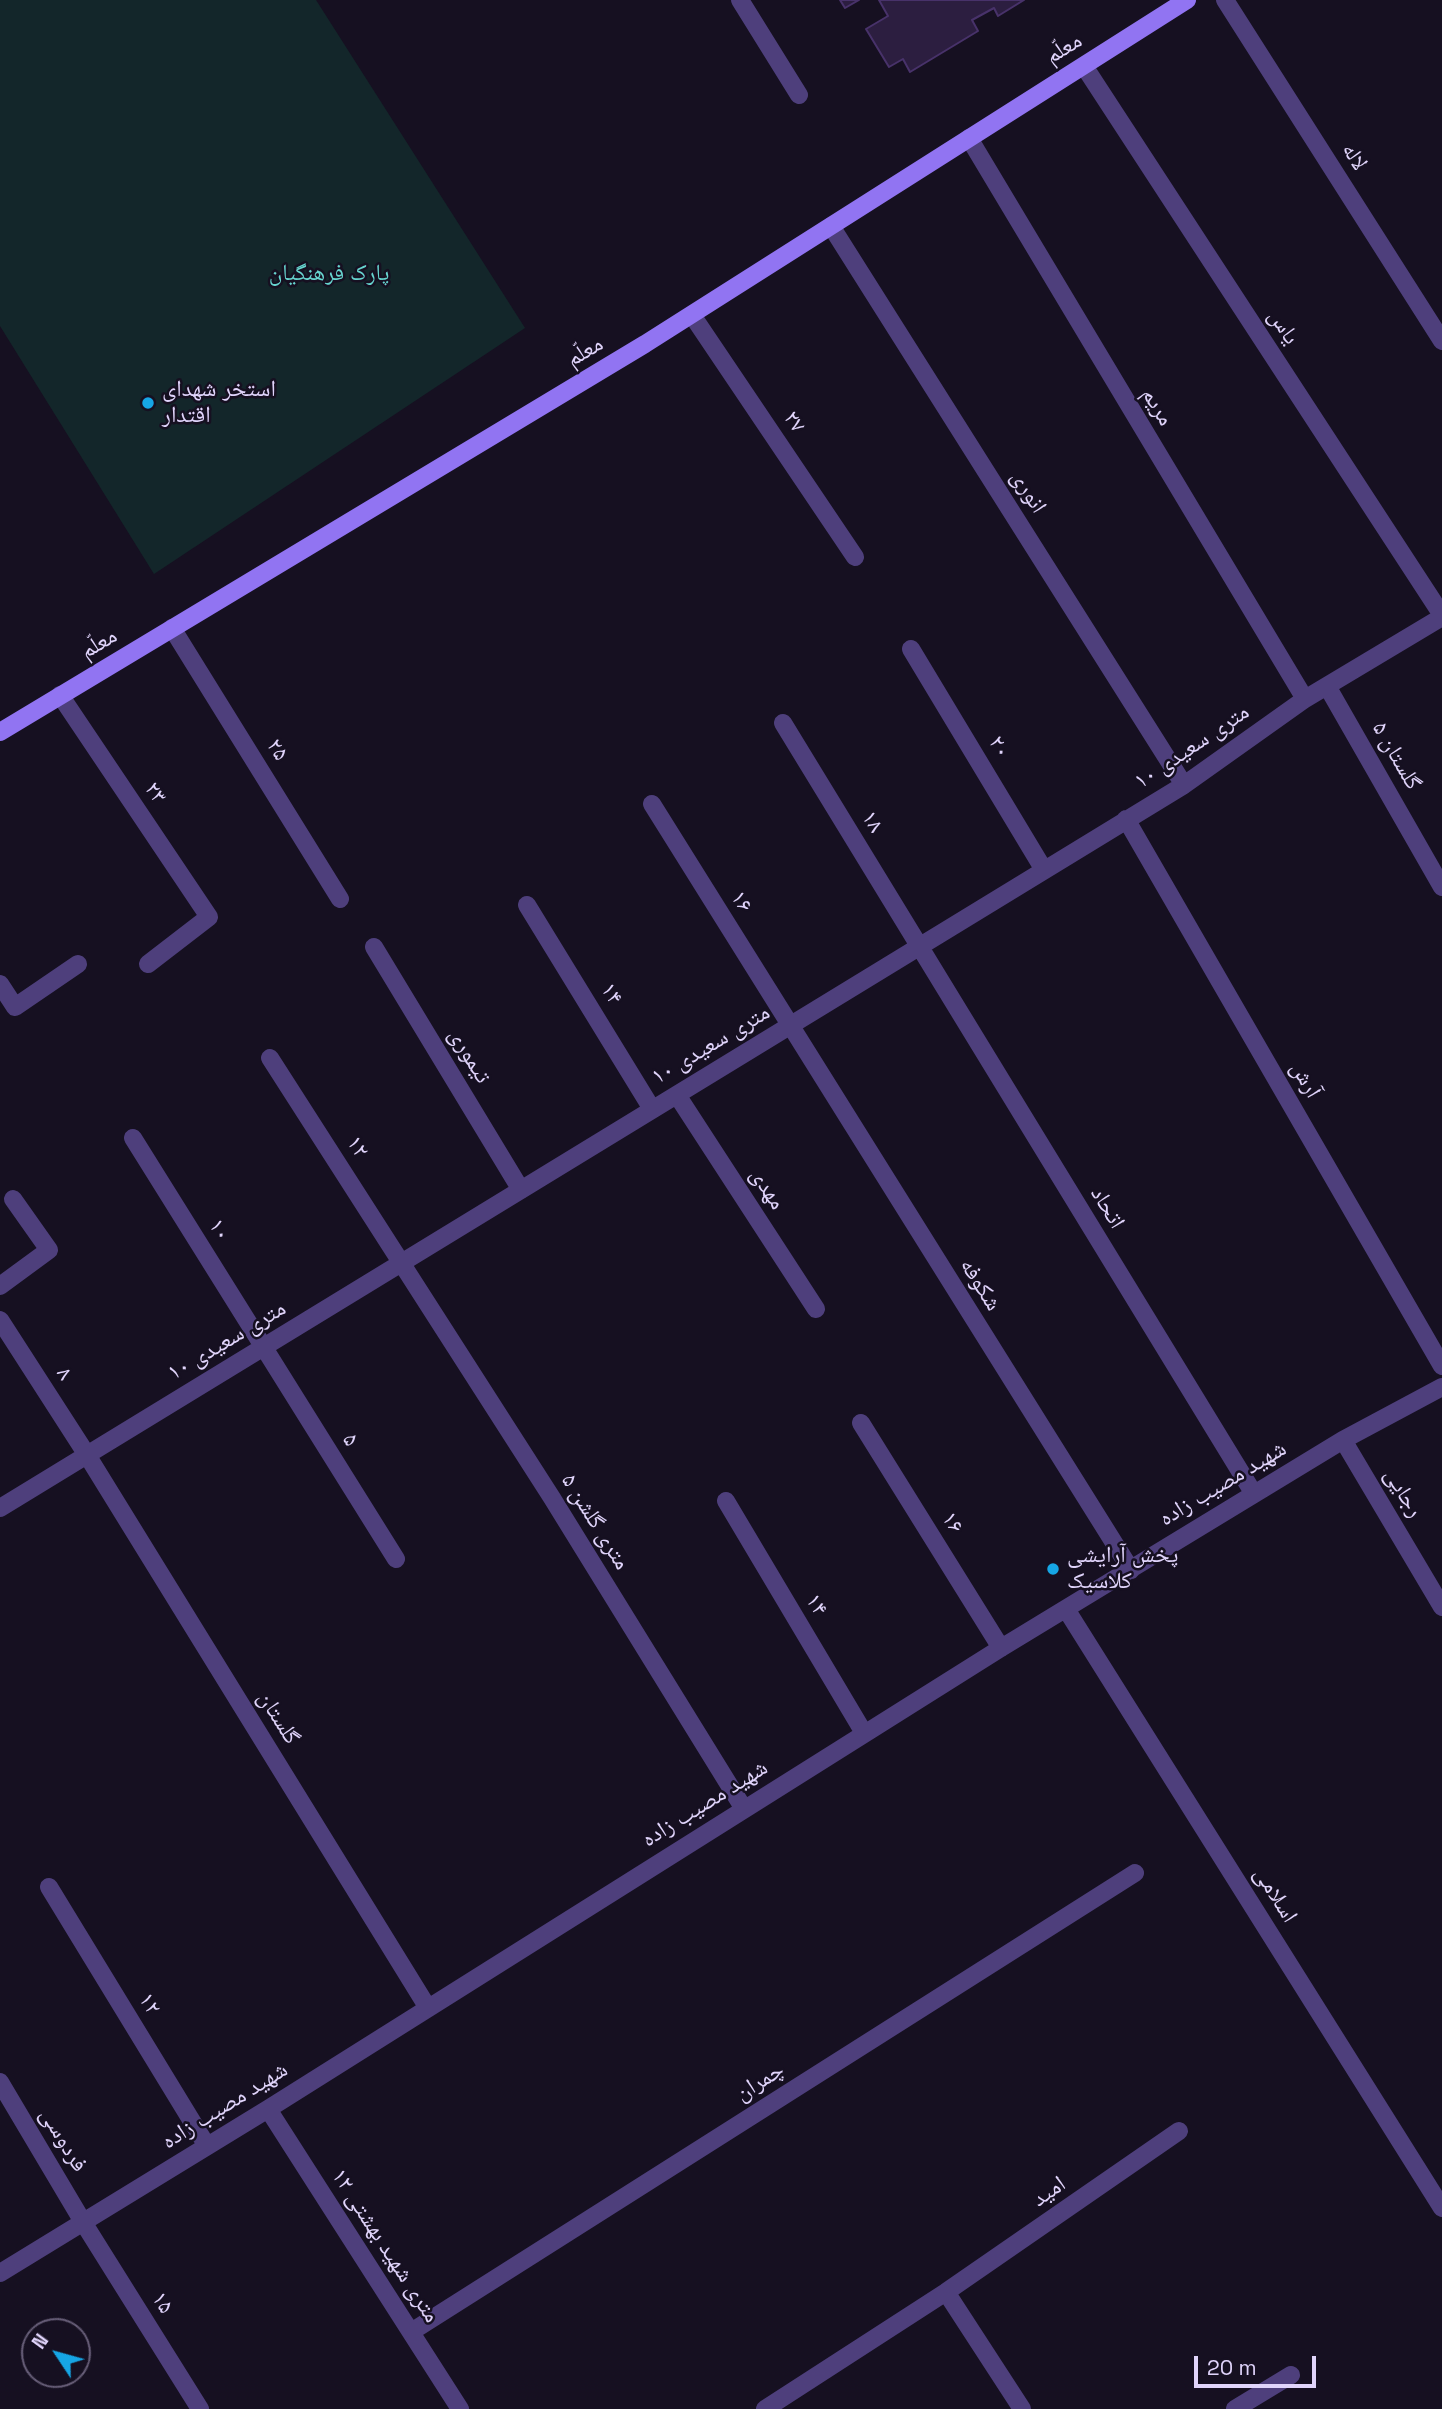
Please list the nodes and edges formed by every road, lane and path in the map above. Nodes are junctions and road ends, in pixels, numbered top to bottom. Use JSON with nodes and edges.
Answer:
{"nodes":[{"id":1,"x":740,"y":0,"type":"edge"},
{"id":2,"x":1187,"y":0,"type":"edge"},
{"id":3,"x":1226,"y":0,"type":"edge"},
{"id":4,"x":1084,"y":66,"type":"junction"},
{"id":5,"x":799,"y":95,"type":"dead end"},
{"id":6,"x":970,"y":138,"type":"junction"},
{"id":7,"x":831,"y":226,"type":"junction"},
{"id":8,"x":692,"y":314,"type":"junction"},
{"id":9,"x":1442,"y":341,"type":"edge"},
{"id":10,"x":855,"y":557,"type":"dead end"},
{"id":11,"x":1442,"y":616,"type":"edge"},
{"id":12,"x":172,"y":628,"type":"junction"},
{"id":13,"x":911,"y":649,"type":"dead end"},
{"id":14,"x":1327,"y":686,"type":"junction"},
{"id":15,"x":60,"y":695,"type":"junction"},
{"id":16,"x":1305,"y":699,"type":"junction"},
{"id":17,"x":783,"y":723,"type":"dead end"},
{"id":18,"x":0,"y":732,"type":"edge"},
{"id":19,"x":1184,"y":785,"type":"junction"},
{"id":20,"x":652,"y":804,"type":"dead end"},
{"id":21,"x":1126,"y":819,"type":"junction"},
{"id":22,"x":1045,"y":870,"type":"junction"},
{"id":23,"x":1442,"y":887,"type":"edge"},
{"id":24,"x":340,"y":899,"type":"dead end"},
{"id":25,"x":527,"y":905,"type":"dead end"},
{"id":26,"x":374,"y":947,"type":"dead end"},
{"id":27,"x":919,"y":947,"type":"junction"},
{"id":28,"x":78,"y":964,"type":"dead end"},
{"id":29,"x":148,"y":964,"type":"dead end"},
{"id":30,"x":0,"y":984,"type":"edge"},
{"id":31,"x":789,"y":1026,"type":"junction"},
{"id":32,"x":270,"y":1058,"type":"dead end"},
{"id":33,"x":677,"y":1094,"type":"junction"},
{"id":34,"x":652,"y":1109,"type":"junction"},
{"id":35,"x":134,"y":1138,"type":"dead end"},
{"id":36,"x":521,"y":1189,"type":"junction"},
{"id":37,"x":13,"y":1199,"type":"dead end"},
{"id":38,"x":402,"y":1262,"type":"junction"},
{"id":39,"x":0,"y":1286,"type":"edge"},
{"id":40,"x":816,"y":1309,"type":"dead end"},
{"id":41,"x":0,"y":1320,"type":"edge"},
{"id":42,"x":263,"y":1347,"type":"junction"},
{"id":43,"x":1442,"y":1366,"type":"edge"},
{"id":44,"x":1442,"y":1387,"type":"edge"},
{"id":45,"x":860,"y":1423,"type":"dead end"},
{"id":46,"x":1343,"y":1440,"type":"junction"},
{"id":47,"x":87,"y":1455,"type":"junction"},
{"id":48,"x":1254,"y":1494,"type":"junction"},
{"id":49,"x":726,"y":1501,"type":"dead end"},
{"id":50,"x":0,"y":1508,"type":"edge"},
{"id":51,"x":396,"y":1559,"type":"dead end"},
{"id":52,"x":1131,"y":1570,"type":"junction"},
{"id":53,"x":1442,"y":1607,"type":"edge"},
{"id":54,"x":1066,"y":1609,"type":"junction"},
{"id":55,"x":1001,"y":1648,"type":"junction"},
{"id":56,"x":864,"y":1733,"type":"junction"},
{"id":57,"x":744,"y":1809,"type":"junction"},
{"id":58,"x":1135,"y":1873,"type":"dead end"},
{"id":59,"x":49,"y":1887,"type":"dead end"},
{"id":60,"x":428,"y":2008,"type":"junction"},
{"id":61,"x":0,"y":2082,"type":"edge"},
{"id":62,"x":268,"y":2109,"type":"junction"},
{"id":63,"x":1179,"y":2131,"type":"dead end"},
{"id":64,"x":208,"y":2146,"type":"junction"},
{"id":65,"x":1442,"y":2207,"type":"edge"},
{"id":66,"x":83,"y":2222,"type":"junction"},
{"id":67,"x":0,"y":2273,"type":"edge"},
{"id":68,"x":946,"y":2292,"type":"junction"},
{"id":69,"x":411,"y":2332,"type":"junction"},
{"id":70,"x":1291,"y":2375,"type":"dead end"},
{"id":71,"x":200,"y":2409,"type":"edge"},
{"id":72,"x":460,"y":2409,"type":"edge"},
{"id":73,"x":765,"y":2409,"type":"edge"},
{"id":74,"x":1022,"y":2409,"type":"edge"},
{"id":75,"x":1235,"y":2409,"type":"edge"}],
"edges":[{"from":1,"to":5,"type":"street"},
{"from":2,"to":4,"type":"street","name":"معلّم"},
{"from":3,"to":9,"type":"street","name":"لاله"},
{"from":4,"to":6,"type":"street","name":"معلّم"},
{"from":4,"to":11,"type":"street","name":"یاس"},
{"from":6,"to":7,"type":"street","name":"معلّم"},
{"from":6,"to":16,"type":"street","name":"مریم"},
{"from":7,"to":8,"type":"street","name":"معلّم"},
{"from":7,"to":19,"type":"street","name":"انوری"},
{"from":8,"to":10,"type":"street","name":"۲۷"},
{"from":8,"to":12,"type":"street","name":"معلّم"},
{"from":11,"to":14,"type":"street","name":"۱۰ متری سعیدی"},
{"from":12,"to":15,"type":"street","name":"معلّم"},
{"from":12,"to":24,"type":"street","name":"۲۵"},
{"from":13,"to":22,"type":"street","name":"۲۰"},
{"from":14,"to":16,"type":"street","name":"۱۰ متری سعیدی"},
{"from":14,"to":23,"type":"street","name":"گلستان ۵"},
{"from":15,"to":18,"type":"street","name":"معلّم"},
{"from":15,"to":29,"type":"street","name":"۲۳"},
{"from":16,"to":19,"type":"street","name":"۱۰ متری سعیدی"},
{"from":17,"to":27,"type":"street","name":"۱۸"},
{"from":19,"to":21,"type":"street","name":"۱۰ متری سعیدی"},
{"from":20,"to":31,"type":"street","name":"۱۶"},
{"from":21,"to":22,"type":"street","name":"۱۰ متری سعیدی"},
{"from":21,"to":43,"type":"street","name":"آرش"},
{"from":22,"to":27,"type":"street","name":"۱۰ متری سعیدی"},
{"from":25,"to":34,"type":"street","name":"۱۴"},
{"from":26,"to":36,"type":"street","name":"تیموری"},
{"from":27,"to":31,"type":"street","name":"۱۰ متری سعیدی"},
{"from":27,"to":48,"type":"street","name":"اتحاد"},
{"from":28,"to":30,"type":"street"},
{"from":31,"to":33,"type":"street","name":"۱۰ متری سعیدی"},
{"from":31,"to":52,"type":"street","name":"شکوفه"},
{"from":32,"to":38,"type":"street","name":"۱۲"},
{"from":33,"to":34,"type":"street","name":"۱۰ متری سعیدی"},
{"from":33,"to":40,"type":"street","name":"مهدی"},
{"from":34,"to":36,"type":"street","name":"۱۰ متری سعیدی"},
{"from":35,"to":42,"type":"street","name":"۱۰"},
{"from":36,"to":38,"type":"street","name":"۱۰ متری سعیدی"},
{"from":37,"to":39,"type":"street"},
{"from":38,"to":42,"type":"street","name":"۱۰ متری سعیدی"},
{"from":38,"to":57,"type":"street","name":"۵ متری گلشن"},
{"from":41,"to":47,"type":"street","name":"۸"},
{"from":42,"to":47,"type":"street","name":"۱۰ متری سعیدی"},
{"from":42,"to":51,"type":"street","name":"۵"},
{"from":44,"to":46,"type":"street","name":"شهید مصیب زاده"},
{"from":45,"to":55,"type":"street","name":"۱۶"},
{"from":46,"to":48,"type":"street","name":"شهید مصیب زاده"},
{"from":46,"to":53,"type":"street","name":"رجایی"},
{"from":47,"to":50,"type":"street","name":"۱۰ متری سعیدی"},
{"from":47,"to":60,"type":"street","name":"گلستان"},
{"from":48,"to":52,"type":"street","name":"شهید مصیب زاده"},
{"from":49,"to":56,"type":"street","name":"۱۴"},
{"from":52,"to":54,"type":"street","name":"شهید مصیب زاده"},
{"from":54,"to":55,"type":"street","name":"شهید مصیب زاده"},
{"from":54,"to":65,"type":"street","name":"اسلامی"},
{"from":55,"to":56,"type":"street","name":"شهید مصیب زاده"},
{"from":56,"to":57,"type":"street","name":"شهید مصیب زاده"},
{"from":57,"to":60,"type":"street","name":"شهید مصیب زاده"},
{"from":58,"to":69,"type":"street","name":"چمران"},
{"from":59,"to":64,"type":"street","name":"۱۲"},
{"from":60,"to":62,"type":"street","name":"شهید مصیب زاده"},
{"from":61,"to":66,"type":"street","name":"فردوسی"},
{"from":62,"to":64,"type":"street","name":"شهید مصیب زاده"},
{"from":62,"to":69,"type":"street","name":"۱۲ متری شهید بهشتی"},
{"from":63,"to":68,"type":"street","name":"امید"},
{"from":64,"to":66,"type":"street","name":"شهید مصیب زاده"},
{"from":66,"to":67,"type":"street","name":"شهید مصیب زاده"},
{"from":66,"to":71,"type":"street","name":"۱۵"},
{"from":68,"to":73,"type":"street","name":"امید"},
{"from":68,"to":74,"type":"street"},
{"from":69,"to":72,"type":"street","name":"۱۲ متری شهید بهشتی"},
{"from":70,"to":75,"type":"street"}]}
